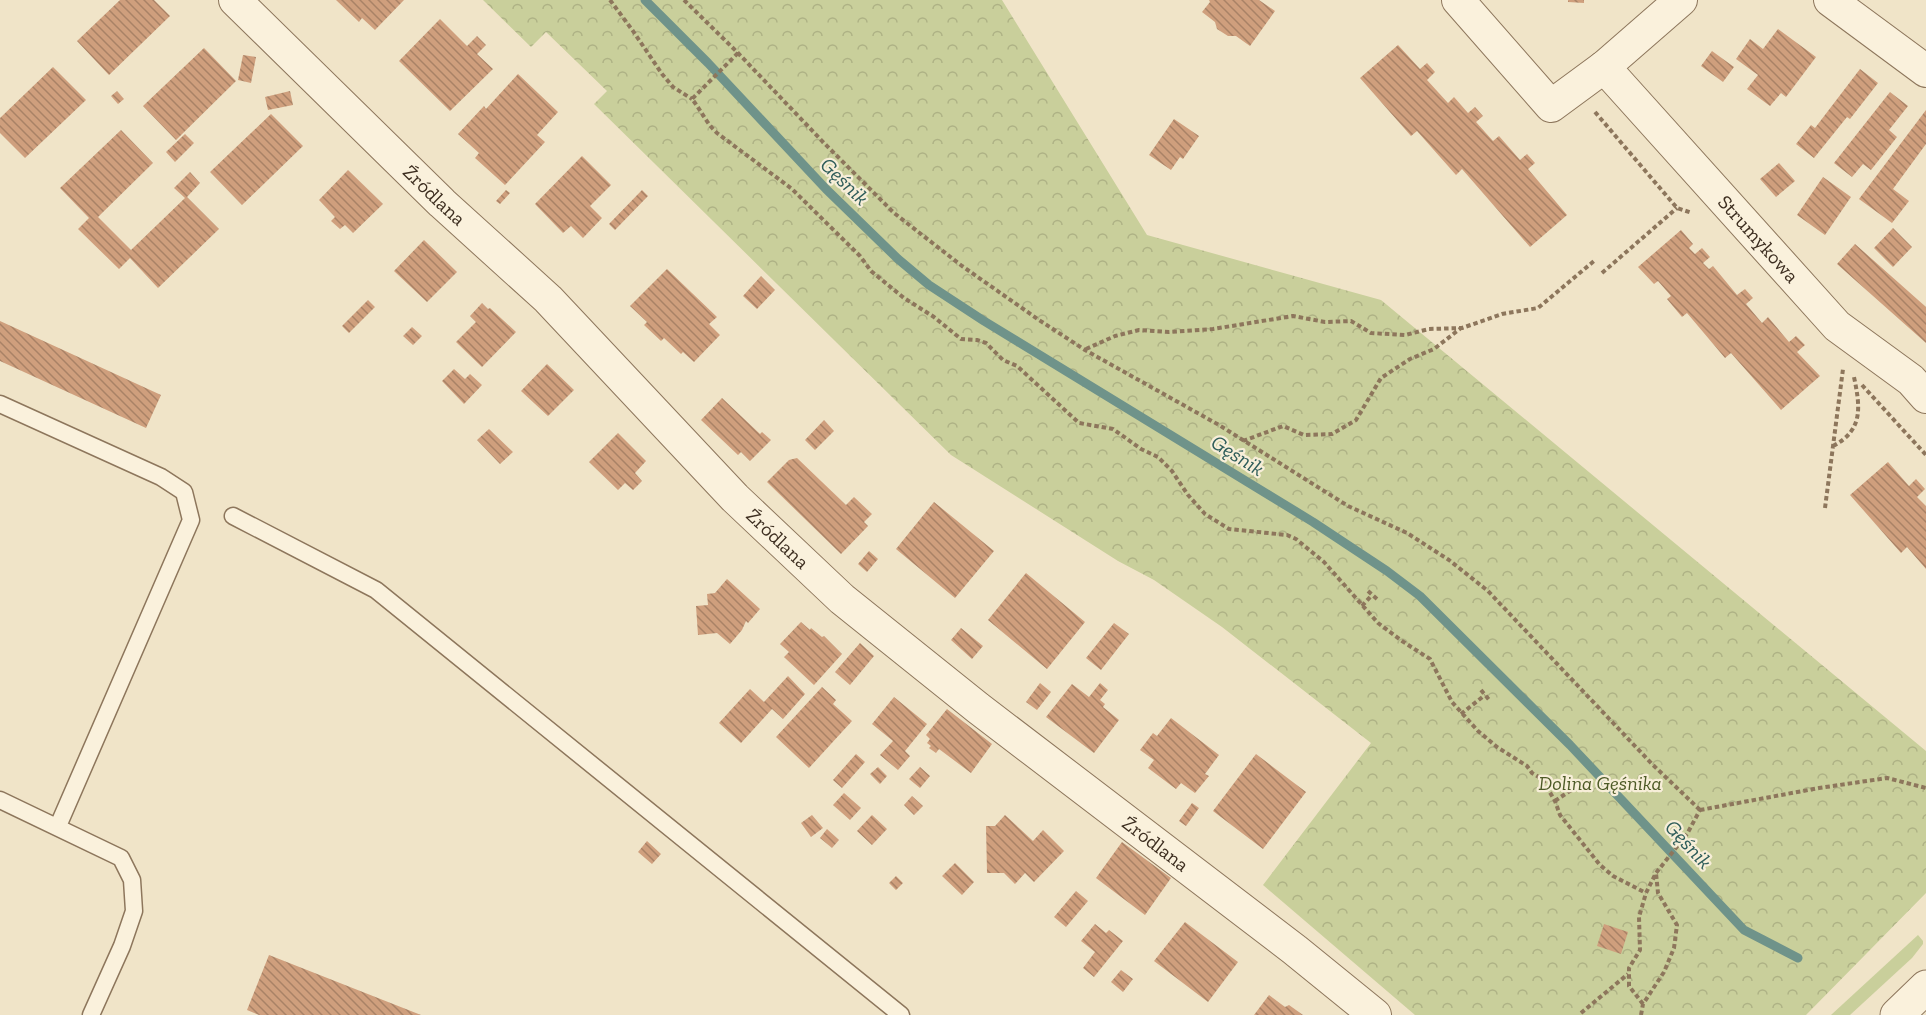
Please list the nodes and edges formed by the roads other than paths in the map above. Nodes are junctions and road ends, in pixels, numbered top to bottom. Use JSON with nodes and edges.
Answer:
{"nodes":[{"id":1,"x":235,"y":0,"type":"edge"},
{"id":2,"x":1458,"y":0,"type":"edge"},
{"id":3,"x":1681,"y":0,"type":"edge"},
{"id":4,"x":1830,"y":0,"type":"edge"},
{"id":5,"x":1860,"y":11,"type":"edge"},
{"id":6,"x":1604,"y":67,"type":"junction"},
{"id":7,"x":1926,"y":71,"type":"edge"},
{"id":8,"x":1926,"y":398,"type":"edge"},
{"id":9,"x":0,"y":404,"type":"edge"},
{"id":10,"x":232,"y":516,"type":"dead end"},
{"id":11,"x":0,"y":800,"type":"edge"},
{"id":12,"x":58,"y":826,"type":"junction"},
{"id":13,"x":1926,"y":987,"type":"edge"},
{"id":14,"x":91,"y":1015,"type":"edge"},
{"id":15,"x":901,"y":1015,"type":"edge"},
{"id":16,"x":1376,"y":1015,"type":"edge"},
{"id":17,"x":1897,"y":1015,"type":"edge"}],
"edges":[{"from":1,"to":16,"type":"street","name":"Źródlana"},
{"from":2,"to":6,"type":"street"},
{"from":3,"to":6,"type":"street"},
{"from":4,"to":5,"type":"street"},
{"from":5,"to":7,"type":"street"},
{"from":6,"to":8,"type":"street","name":"Strumykowa"},
{"from":9,"to":12,"type":"lane"},
{"from":10,"to":15,"type":"lane"},
{"from":11,"to":12,"type":"lane"},
{"from":12,"to":14,"type":"lane"},
{"from":13,"to":17,"type":"street"}]}
